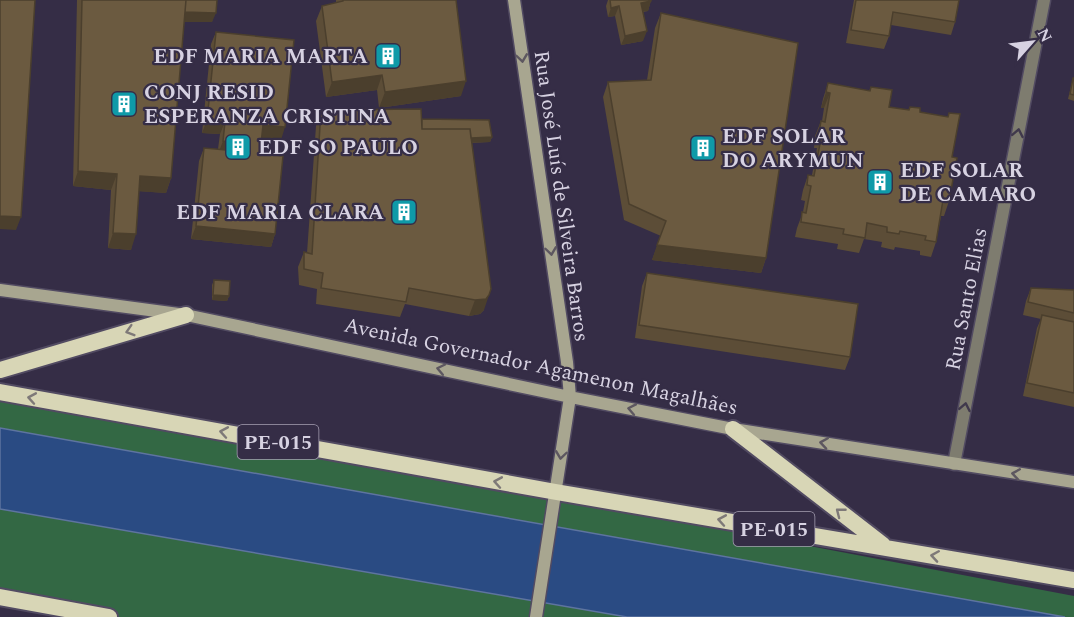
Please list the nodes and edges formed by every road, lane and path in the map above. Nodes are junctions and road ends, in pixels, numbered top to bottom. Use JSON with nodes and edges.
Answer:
{"nodes":[{"id":1,"x":514,"y":0,"type":"edge"},
{"id":2,"x":1044,"y":0,"type":"edge"},
{"id":3,"x":0,"y":290,"type":"edge"},
{"id":4,"x":186,"y":315,"type":"junction"},
{"id":5,"x":0,"y":370,"type":"edge"},
{"id":6,"x":0,"y":392,"type":"edge"},
{"id":7,"x":570,"y":397,"type":"junction"},
{"id":8,"x":733,"y":429,"type":"junction"},
{"id":9,"x":954,"y":464,"type":"junction"},
{"id":10,"x":1074,"y":482,"type":"edge"},
{"id":11,"x":556,"y":492,"type":"junction"},
{"id":12,"x":886,"y":548,"type":"junction"},
{"id":13,"x":993,"y":565,"type":"junction"},
{"id":14,"x":1074,"y":568,"type":"edge"},
{"id":15,"x":1074,"y":580,"type":"edge"},
{"id":16,"x":0,"y":597,"type":"edge"},
{"id":17,"x":109,"y":617,"type":"edge"},
{"id":18,"x":536,"y":617,"type":"edge"}],
"edges":[{"from":1,"to":7,"type":"main road","name":"Rua José Luís de Silveira Barros","one_way":true},
{"from":9,"to":2,"type":"street","name":"Rua Santo Elias","one_way":true},
{"from":3,"to":4,"type":"main road","name":"Avenida Governador Agamenon Magalhães"},
{"from":4,"to":5,"type":"highway","one_way":true},
{"from":7,"to":4,"type":"main road","name":"Avenida Governador Agamenon Magalhães","one_way":true},
{"from":11,"to":6,"type":"highway","number":"PE-015","one_way":true},
{"from":8,"to":7,"type":"main road","name":"Avenida Governador Agamenon Magalhães","one_way":true},
{"from":7,"to":11,"type":"main road","name":"Rua José Luís de Silveira Barros","one_way":true},
{"from":9,"to":8,"type":"main road","name":"Avenida Governador Agamenon Magalhães","one_way":true},
{"from":12,"to":8,"type":"highway","one_way":true},
{"from":10,"to":9,"type":"main road","name":"Avenida Governador Agamenon Magalhães","one_way":true},
{"from":12,"to":11,"type":"highway","number":"PE-015","one_way":true},
{"from":11,"to":18,"type":"main road","name":"Rua José Luís de Silveira Barros"},
{"from":13,"to":12,"type":"highway","number":"PE-015","one_way":true},
{"from":13,"to":14,"type":"highway"},
{"from":13,"to":15,"type":"highway"},
{"from":16,"to":17,"type":"highway"}]}
